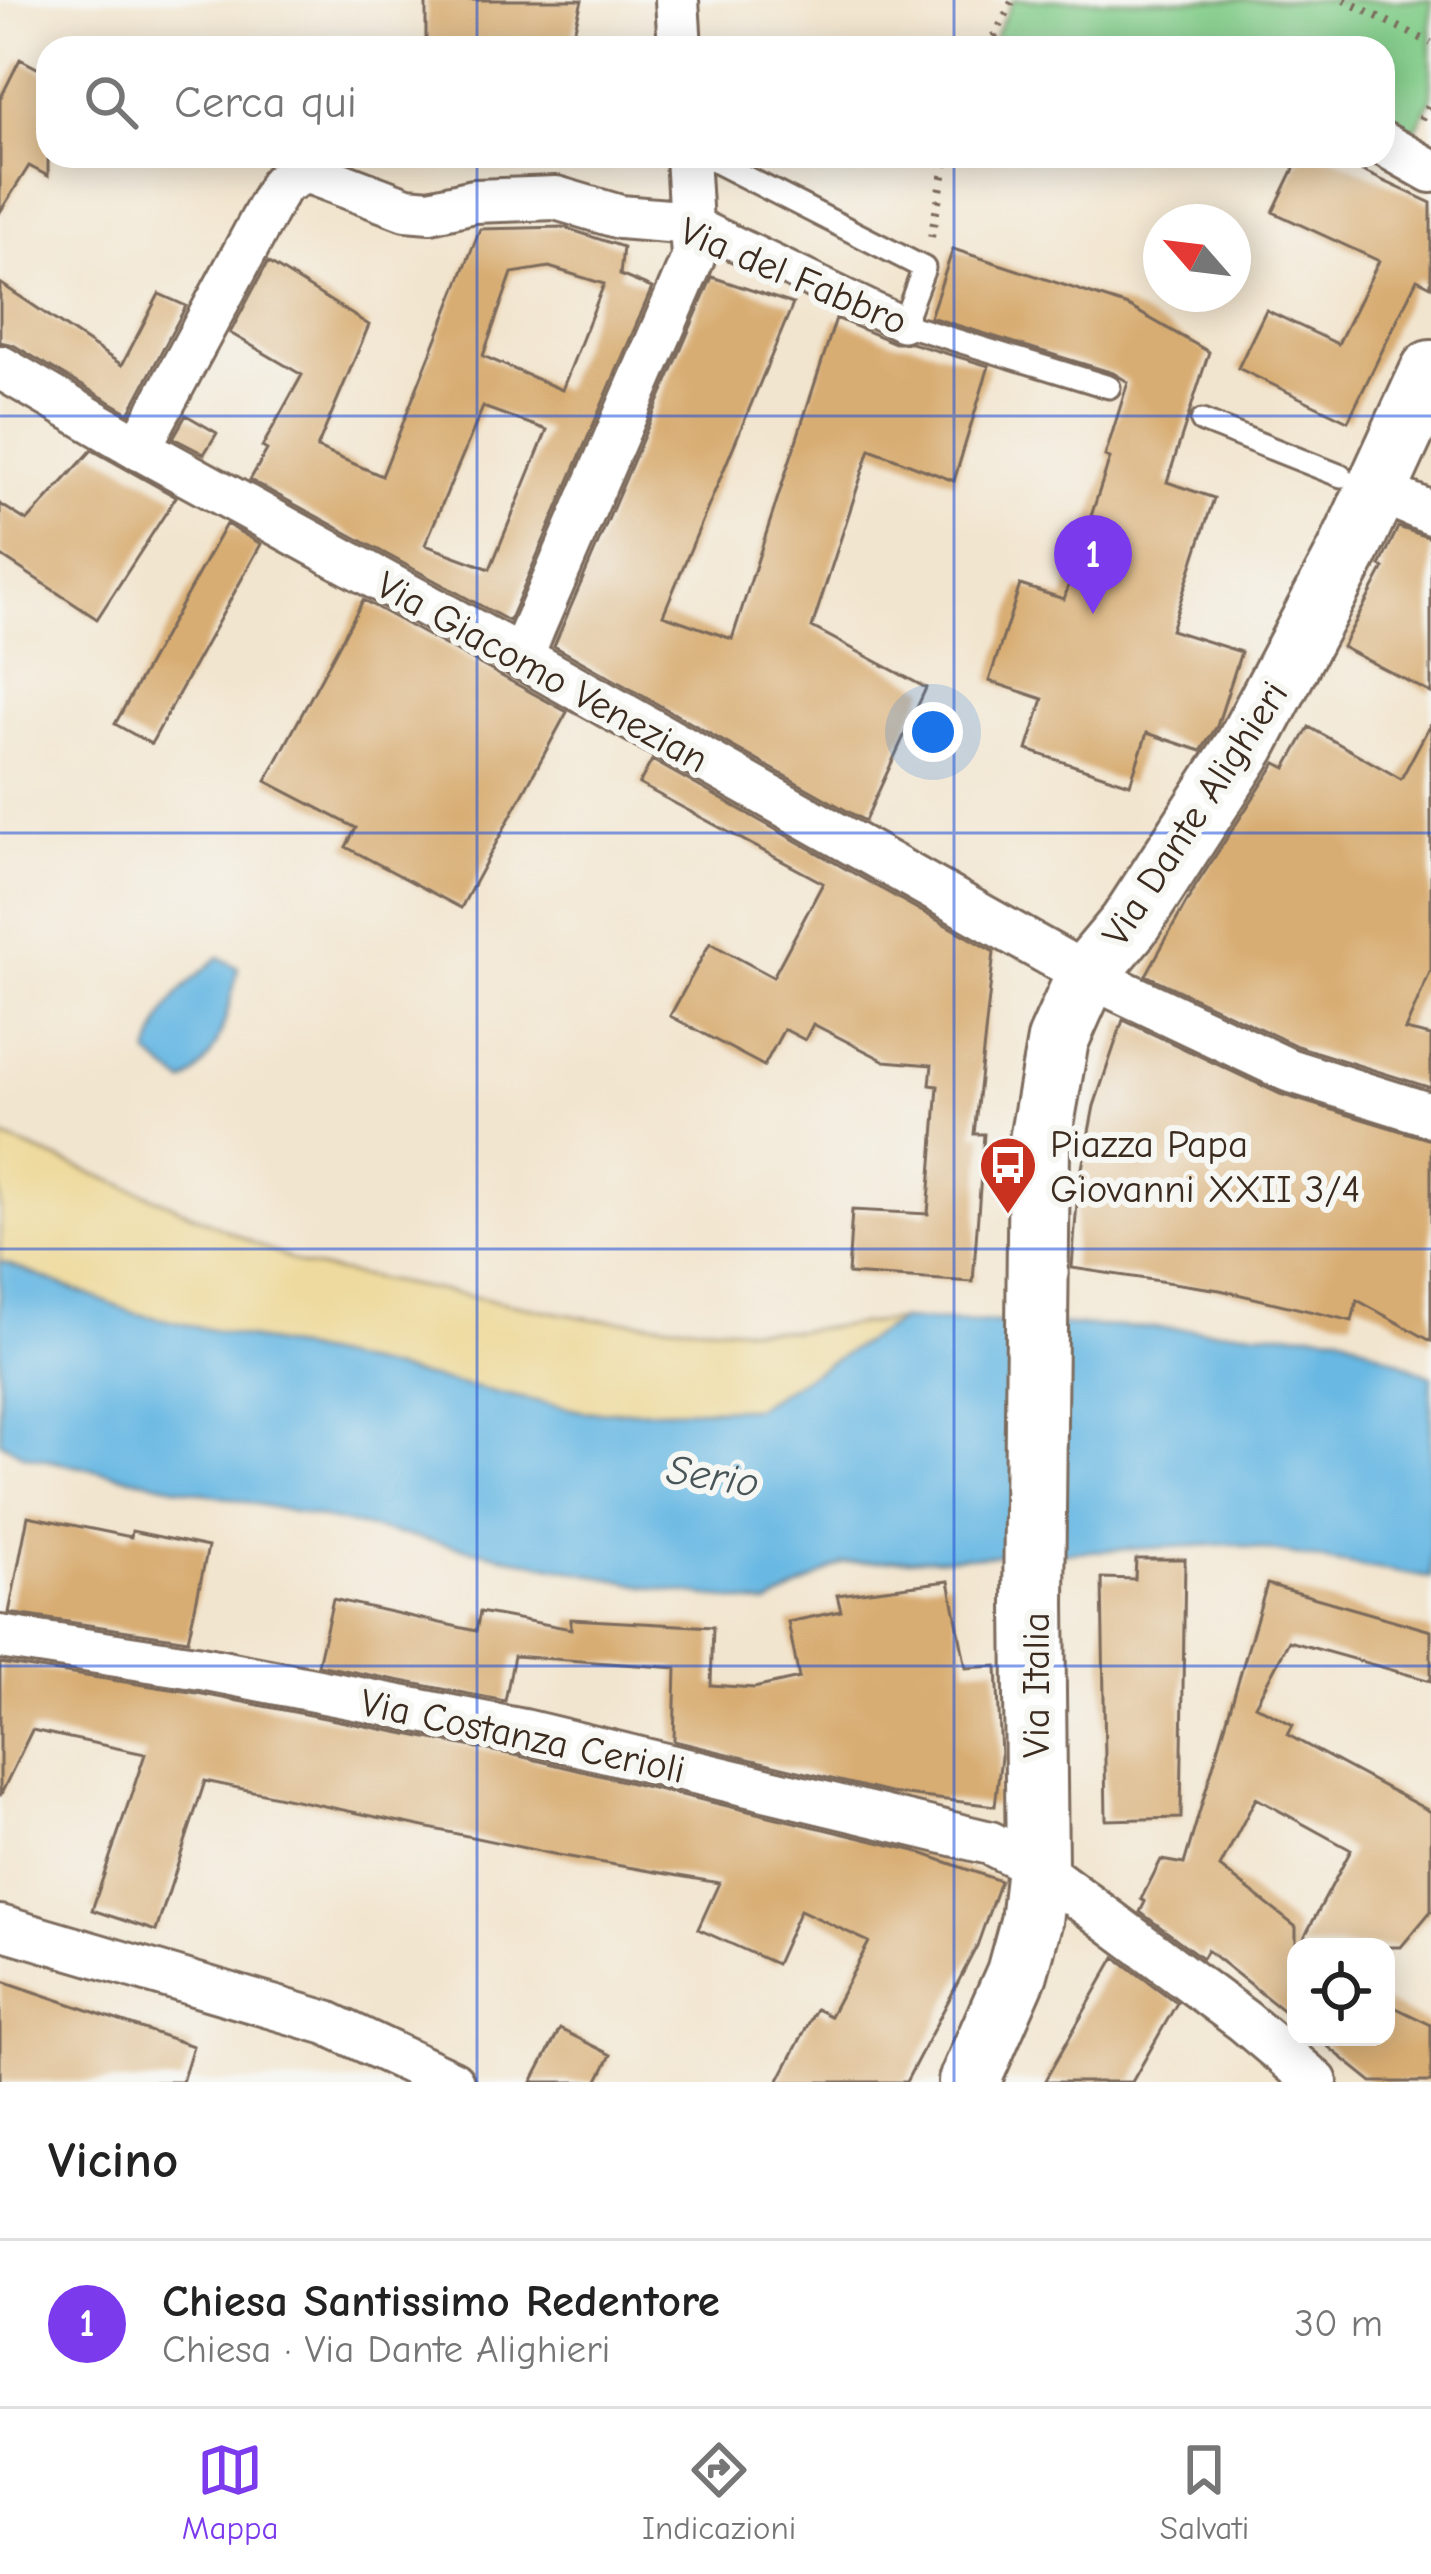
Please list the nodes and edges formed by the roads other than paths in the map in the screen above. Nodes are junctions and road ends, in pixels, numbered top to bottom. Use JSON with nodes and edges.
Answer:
{"nodes":[{"id":1,"x":677,"y":0,"type":"edge"},
{"id":2,"x":679,"y":36,"type":"edge"},
{"id":3,"x":1395,"y":151,"type":"edge"},
{"id":4,"x":688,"y":168,"type":"edge"},
{"id":5,"x":728,"y":168,"type":"edge"},
{"id":6,"x":1431,"y":171,"type":"edge"},
{"id":7,"x":692,"y":223,"type":"junction"},
{"id":8,"x":903,"y":324,"type":"junction"},
{"id":9,"x":0,"y":367,"type":"edge"},
{"id":10,"x":1431,"y":371,"type":"edge"},
{"id":11,"x":1109,"y":387,"type":"dead end"},
{"id":12,"x":1202,"y":421,"type":"dead end"},
{"id":13,"x":140,"y":448,"type":"junction"},
{"id":14,"x":1359,"y":483,"type":"junction"},
{"id":15,"x":1431,"y":513,"type":"edge"},
{"id":16,"x":521,"y":657,"type":"junction"},
{"id":17,"x":1087,"y":975,"type":"junction"},
{"id":18,"x":1431,"y":1115,"type":"edge"},
{"id":19,"x":1038,"y":1275,"type":"joint"},
{"id":20,"x":0,"y":1637,"type":"edge"},
{"id":21,"x":1037,"y":1867,"type":"junction"},
{"id":22,"x":0,"y":1927,"type":"edge"},
{"id":23,"x":452,"y":2082,"type":"edge"},
{"id":24,"x":969,"y":2082,"type":"edge"},
{"id":25,"x":1316,"y":2082,"type":"edge"}],
"edges":[{"from":1,"to":2,"type":"street"},
{"from":3,"to":6,"type":"street"},
{"from":4,"to":7,"type":"street"},
{"from":5,"to":8,"type":"lane"},
{"from":7,"to":8,"type":"street","name":"Via del Fabbro"},
{"from":7,"to":13,"type":"street","name":"Via del Fabbro"},
{"from":7,"to":16,"type":"street"},
{"from":8,"to":11,"type":"lane","name":"Via del Fabbro"},
{"from":9,"to":13,"type":"street","name":"Via Giacomo Venezian"},
{"from":10,"to":14,"type":"main road","name":"Via Dante Alighieri"},
{"from":12,"to":14,"type":"lane"},
{"from":13,"to":16,"type":"street","name":"Via Giacomo Venezian"},
{"from":14,"to":15,"type":"street"},
{"from":14,"to":17,"type":"main road","name":"Via Dante Alighieri"},
{"from":16,"to":17,"type":"street","name":"Via Giacomo Venezian"},
{"from":17,"to":18,"type":"street","name":"Via Giacomo Venezian"},
{"from":17,"to":19,"type":"main road","name":"Via Dante Alighieri"},
{"from":19,"to":21,"type":"main road","name":"Via Italia"},
{"from":20,"to":21,"type":"street","name":"Via Costanza Cerioli"},
{"from":21,"to":24,"type":"main road","name":"Via Italia"},
{"from":21,"to":25,"type":"street","name":"Via Costanza Cerioli"},
{"from":22,"to":23,"type":"street"}]}
